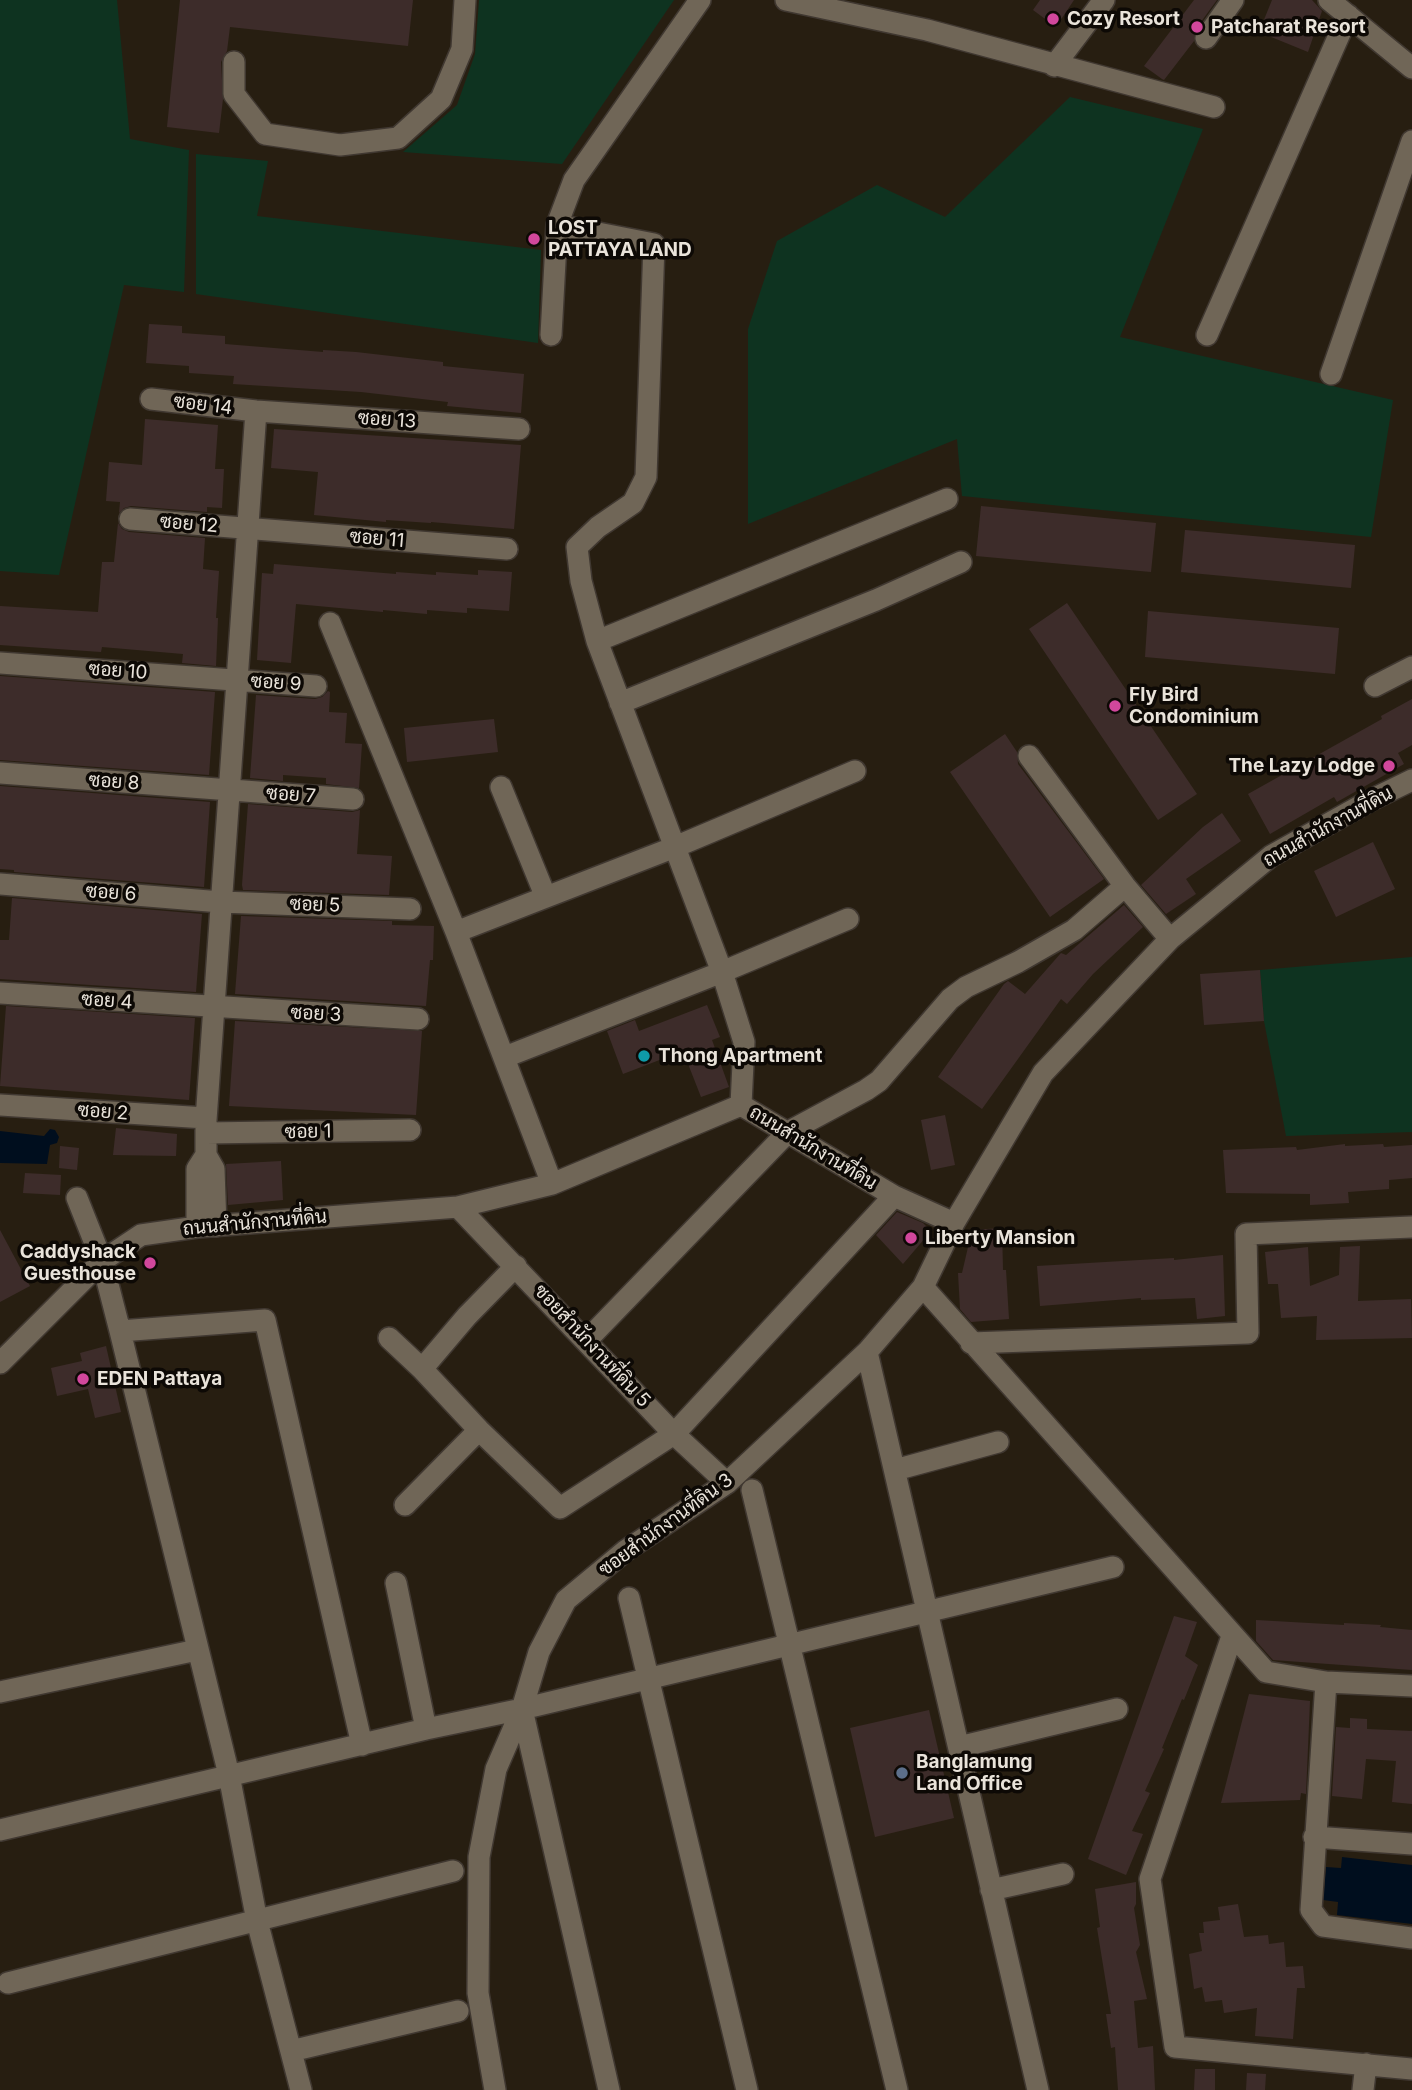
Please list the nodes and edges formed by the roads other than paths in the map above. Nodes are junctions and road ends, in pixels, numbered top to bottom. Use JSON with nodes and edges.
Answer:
{"nodes":[{"id":1,"x":465,"y":0,"type":"edge"},
{"id":2,"x":700,"y":0,"type":"edge"},
{"id":3,"x":786,"y":0,"type":"edge"},
{"id":4,"x":1104,"y":0,"type":"edge"},
{"id":5,"x":1233,"y":0,"type":"edge"},
{"id":6,"x":1329,"y":0,"type":"edge"},
{"id":7,"x":1348,"y":15,"type":"junction"},
{"id":8,"x":1206,"y":38,"type":"dead end"},
{"id":9,"x":234,"y":62,"type":"dead end"},
{"id":10,"x":1054,"y":66,"type":"junction"},
{"id":11,"x":1412,"y":68,"type":"edge"},
{"id":12,"x":1214,"y":107,"type":"dead end"},
{"id":13,"x":1412,"y":141,"type":"edge"},
{"id":14,"x":558,"y":225,"type":"junction"},
{"id":15,"x":551,"y":335,"type":"dead end"},
{"id":16,"x":1207,"y":335,"type":"dead end"},
{"id":17,"x":1331,"y":373,"type":"dead end"},
{"id":18,"x":151,"y":399,"type":"dead end"},
{"id":19,"x":256,"y":411,"type":"junction"},
{"id":20,"x":519,"y":429,"type":"dead end"},
{"id":21,"x":947,"y":499,"type":"dead end"},
{"id":22,"x":131,"y":519,"type":"dead end"},
{"id":23,"x":247,"y":528,"type":"junction"},
{"id":24,"x":507,"y":549,"type":"dead end"},
{"id":25,"x":961,"y":562,"type":"dead end"},
{"id":26,"x":330,"y":622,"type":"dead end"},
{"id":27,"x":597,"y":641,"type":"junction"},
{"id":28,"x":0,"y":663,"type":"edge"},
{"id":29,"x":1412,"y":667,"type":"edge"},
{"id":30,"x":237,"y":680,"type":"junction"},
{"id":31,"x":316,"y":686,"type":"dead end"},
{"id":32,"x":1375,"y":686,"type":"dead end"},
{"id":33,"x":620,"y":704,"type":"junction"},
{"id":34,"x":1029,"y":756,"type":"dead end"},
{"id":35,"x":855,"y":771,"type":"dead end"},
{"id":36,"x":0,"y":773,"type":"edge"},
{"id":37,"x":1412,"y":780,"type":"edge"},
{"id":38,"x":501,"y":787,"type":"dead end"},
{"id":39,"x":229,"y":790,"type":"junction"},
{"id":40,"x":353,"y":799,"type":"dead end"},
{"id":41,"x":675,"y":847,"type":"junction"},
{"id":42,"x":0,"y":884,"type":"edge"},
{"id":43,"x":1125,"y":886,"type":"junction"},
{"id":44,"x":545,"y":895,"type":"junction"},
{"id":45,"x":221,"y":902,"type":"junction"},
{"id":46,"x":410,"y":909,"type":"dead end"},
{"id":47,"x":848,"y":919,"type":"dead end"},
{"id":48,"x":456,"y":932,"type":"junction"},
{"id":49,"x":1170,"y":939,"type":"junction"},
{"id":50,"x":722,"y":972,"type":"junction"},
{"id":51,"x":0,"y":993,"type":"edge"},
{"id":52,"x":214,"y":1008,"type":"junction"},
{"id":53,"x":418,"y":1019,"type":"dead end"},
{"id":54,"x":505,"y":1056,"type":"junction"},
{"id":55,"x":0,"y":1105,"type":"edge"},
{"id":56,"x":741,"y":1105,"type":"junction"},
{"id":57,"x":206,"y":1126,"type":"junction"},
{"id":58,"x":410,"y":1130,"type":"dead end"},
{"id":59,"x":788,"y":1132,"type":"junction"},
{"id":60,"x":552,"y":1184,"type":"junction"},
{"id":61,"x":894,"y":1196,"type":"junction"},
{"id":62,"x":77,"y":1198,"type":"dead end"},
{"id":63,"x":458,"y":1207,"type":"junction"},
{"id":64,"x":954,"y":1223,"type":"junction"},
{"id":65,"x":206,"y":1226,"type":"junction"},
{"id":66,"x":1412,"y":1227,"type":"edge"},
{"id":67,"x":102,"y":1261,"type":"junction"},
{"id":68,"x":516,"y":1266,"type":"junction"},
{"id":69,"x":923,"y":1287,"type":"junction"},
{"id":70,"x":120,"y":1331,"type":"junction"},
{"id":71,"x":389,"y":1338,"type":"dead end"},
{"id":72,"x":587,"y":1340,"type":"junction"},
{"id":73,"x":971,"y":1343,"type":"junction"},
{"id":74,"x":3,"y":1351,"type":"edge"},
{"id":75,"x":867,"y":1352,"type":"junction"},
{"id":76,"x":422,"y":1369,"type":"junction"},
{"id":77,"x":479,"y":1430,"type":"junction"},
{"id":78,"x":674,"y":1434,"type":"junction"},
{"id":79,"x":999,"y":1443,"type":"dead end"},
{"id":80,"x":895,"y":1469,"type":"junction"},
{"id":81,"x":727,"y":1483,"type":"junction"},
{"id":82,"x":752,"y":1490,"type":"dead end"},
{"id":83,"x":405,"y":1505,"type":"dead end"},
{"id":84,"x":1113,"y":1567,"type":"dead end"},
{"id":85,"x":396,"y":1583,"type":"dead end"},
{"id":86,"x":629,"y":1598,"type":"dead end"},
{"id":87,"x":926,"y":1611,"type":"junction"},
{"id":88,"x":1232,"y":1636,"type":"junction"},
{"id":89,"x":790,"y":1645,"type":"junction"},
{"id":90,"x":197,"y":1650,"type":"junction"},
{"id":91,"x":649,"y":1679,"type":"junction"},
{"id":92,"x":1326,"y":1682,"type":"junction"},
{"id":93,"x":1412,"y":1686,"type":"edge"},
{"id":94,"x":0,"y":1692,"type":"edge"},
{"id":95,"x":522,"y":1709,"type":"junction"},
{"id":96,"x":1117,"y":1709,"type":"dead end"},
{"id":97,"x":426,"y":1729,"type":"junction"},
{"id":98,"x":362,"y":1745,"type":"junction"},
{"id":99,"x":959,"y":1747,"type":"junction"},
{"id":100,"x":229,"y":1775,"type":"junction"},
{"id":101,"x":0,"y":1830,"type":"edge"},
{"id":102,"x":1314,"y":1837,"type":"junction"},
{"id":103,"x":1412,"y":1844,"type":"edge"},
{"id":104,"x":453,"y":1871,"type":"dead end"},
{"id":105,"x":1063,"y":1874,"type":"dead end"},
{"id":106,"x":991,"y":1890,"type":"junction"},
{"id":107,"x":257,"y":1922,"type":"junction"},
{"id":108,"x":1412,"y":1938,"type":"edge"},
{"id":109,"x":8,"y":1983,"type":"dead end"},
{"id":110,"x":458,"y":2011,"type":"dead end"},
{"id":111,"x":291,"y":2051,"type":"junction"},
{"id":112,"x":1366,"y":2064,"type":"junction"},
{"id":113,"x":1412,"y":2069,"type":"edge"},
{"id":114,"x":301,"y":2090,"type":"edge"},
{"id":115,"x":495,"y":2090,"type":"edge"},
{"id":116,"x":609,"y":2090,"type":"edge"},
{"id":117,"x":747,"y":2090,"type":"edge"},
{"id":118,"x":897,"y":2090,"type":"edge"},
{"id":119,"x":1038,"y":2090,"type":"edge"},
{"id":120,"x":1363,"y":2090,"type":"edge"}],
"edges":[{"from":1,"to":9,"type":"street"},
{"from":2,"to":14,"type":"street"},
{"from":3,"to":10,"type":"street"},
{"from":4,"to":10,"type":"street"},
{"from":5,"to":8,"type":"street"},
{"from":6,"to":7,"type":"street"},
{"from":7,"to":11,"type":"street"},
{"from":7,"to":16,"type":"street"},
{"from":10,"to":12,"type":"street"},
{"from":13,"to":17,"type":"street"},
{"from":14,"to":15,"type":"street"},
{"from":14,"to":27,"type":"street"},
{"from":18,"to":19,"type":"street","name":"ซอย 14"},
{"from":19,"to":20,"type":"street","name":"ซอย 13"},
{"from":19,"to":23,"type":"street"},
{"from":21,"to":27,"type":"street"},
{"from":22,"to":23,"type":"street","name":"ซอย 12"},
{"from":23,"to":24,"type":"street","name":"ซอย 11"},
{"from":23,"to":30,"type":"street"},
{"from":25,"to":33,"type":"street"},
{"from":26,"to":48,"type":"street"},
{"from":27,"to":33,"type":"street"},
{"from":28,"to":30,"type":"street","name":"ซอย 10"},
{"from":29,"to":32,"type":"street"},
{"from":30,"to":31,"type":"street","name":"ซอย 9"},
{"from":30,"to":39,"type":"street"},
{"from":33,"to":41,"type":"street"},
{"from":34,"to":43,"type":"street"},
{"from":35,"to":41,"type":"street"},
{"from":36,"to":39,"type":"street","name":"ซอย 8"},
{"from":37,"to":49,"type":"street","name":"ถนนสำนักงานที่ดิน"},
{"from":38,"to":44,"type":"street"},
{"from":39,"to":40,"type":"street","name":"ซอย 7"},
{"from":39,"to":45,"type":"street"},
{"from":41,"to":44,"type":"street"},
{"from":41,"to":50,"type":"street"},
{"from":42,"to":45,"type":"street","name":"ซอย 6"},
{"from":43,"to":49,"type":"street"},
{"from":43,"to":59,"type":"street"},
{"from":44,"to":48,"type":"street"},
{"from":45,"to":46,"type":"street","name":"ซอย 5"},
{"from":45,"to":52,"type":"street"},
{"from":47,"to":50,"type":"street"},
{"from":48,"to":54,"type":"street"},
{"from":49,"to":64,"type":"street","name":"ถนนสำนักงานที่ดิน"},
{"from":50,"to":54,"type":"street"},
{"from":50,"to":56,"type":"street"},
{"from":51,"to":52,"type":"street","name":"ซอย 4"},
{"from":52,"to":53,"type":"street","name":"ซอย 3"},
{"from":52,"to":57,"type":"street"},
{"from":54,"to":60,"type":"street"},
{"from":55,"to":57,"type":"street","name":"ซอย 2"},
{"from":56,"to":59,"type":"street","name":"ถนนสำนักงานที่ดิน"},
{"from":56,"to":60,"type":"street","name":"ถนนสำนักงานที่ดิน"},
{"from":57,"to":58,"type":"street","name":"ซอย 1"},
{"from":57,"to":65,"type":"street"},
{"from":59,"to":61,"type":"street","name":"ถนนสำนักงานที่ดิน"},
{"from":59,"to":72,"type":"street"},
{"from":60,"to":63,"type":"street","name":"ถนนสำนักงานที่ดิน"},
{"from":61,"to":64,"type":"street","name":"ถนนสำนักงานที่ดิน"},
{"from":61,"to":78,"type":"street"},
{"from":62,"to":67,"type":"street"},
{"from":63,"to":65,"type":"street","name":"ถนนสำนักงานที่ดิน"},
{"from":63,"to":68,"type":"street","name":"ซอยสำนักงานที่ดิน 5"},
{"from":64,"to":69,"type":"street","name":"ซอยสำนักงานที่ดิน 3"},
{"from":65,"to":67,"type":"street","name":"ถนนสำนักงานที่ดิน"},
{"from":66,"to":73,"type":"street"},
{"from":67,"to":70,"type":"street"},
{"from":67,"to":74,"type":"street","name":"ถนนสำนักงานที่ดิน"},
{"from":68,"to":72,"type":"street","name":"ซอยสำนักงานที่ดิน 5"},
{"from":68,"to":76,"type":"street"},
{"from":69,"to":73,"type":"street"},
{"from":69,"to":75,"type":"street","name":"ซอยสำนักงานที่ดิน 3"},
{"from":70,"to":90,"type":"street"},
{"from":70,"to":98,"type":"street"},
{"from":71,"to":76,"type":"street"},
{"from":72,"to":78,"type":"street","name":"ซอยสำนักงานที่ดิน 5"},
{"from":73,"to":88,"type":"street"},
{"from":75,"to":80,"type":"street"},
{"from":75,"to":81,"type":"street","name":"ซอยสำนักงานที่ดิน 3"},
{"from":76,"to":77,"type":"street"},
{"from":77,"to":78,"type":"street"},
{"from":77,"to":83,"type":"street"},
{"from":78,"to":81,"type":"street","name":"ซอยสำนักงานที่ดิน 5"},
{"from":79,"to":80,"type":"street"},
{"from":80,"to":87,"type":"street"},
{"from":81,"to":95,"type":"street","name":"ซอยสำนักงานที่ดิน 3"},
{"from":82,"to":89,"type":"street"},
{"from":84,"to":87,"type":"street"},
{"from":85,"to":97,"type":"street"},
{"from":86,"to":91,"type":"street"},
{"from":87,"to":89,"type":"street"},
{"from":87,"to":99,"type":"street"},
{"from":88,"to":92,"type":"street"},
{"from":88,"to":112,"type":"street"},
{"from":89,"to":91,"type":"street"},
{"from":89,"to":118,"type":"street"},
{"from":90,"to":94,"type":"street"},
{"from":90,"to":100,"type":"street"},
{"from":91,"to":95,"type":"street"},
{"from":91,"to":117,"type":"street"},
{"from":92,"to":93,"type":"street"},
{"from":92,"to":102,"type":"street"},
{"from":95,"to":97,"type":"street"},
{"from":95,"to":115,"type":"street","name":"ซอยสำนักงานที่ดิน 3"},
{"from":95,"to":116,"type":"street"},
{"from":96,"to":99,"type":"street"},
{"from":97,"to":98,"type":"street"},
{"from":98,"to":100,"type":"street"},
{"from":99,"to":106,"type":"street"},
{"from":100,"to":101,"type":"street"},
{"from":100,"to":107,"type":"street"},
{"from":102,"to":103,"type":"street"},
{"from":102,"to":108,"type":"street"},
{"from":104,"to":107,"type":"street"},
{"from":105,"to":106,"type":"street"},
{"from":106,"to":119,"type":"street"},
{"from":107,"to":109,"type":"street"},
{"from":107,"to":111,"type":"street"},
{"from":110,"to":111,"type":"street"},
{"from":111,"to":114,"type":"street"},
{"from":112,"to":113,"type":"street"},
{"from":112,"to":120,"type":"street"}]}
